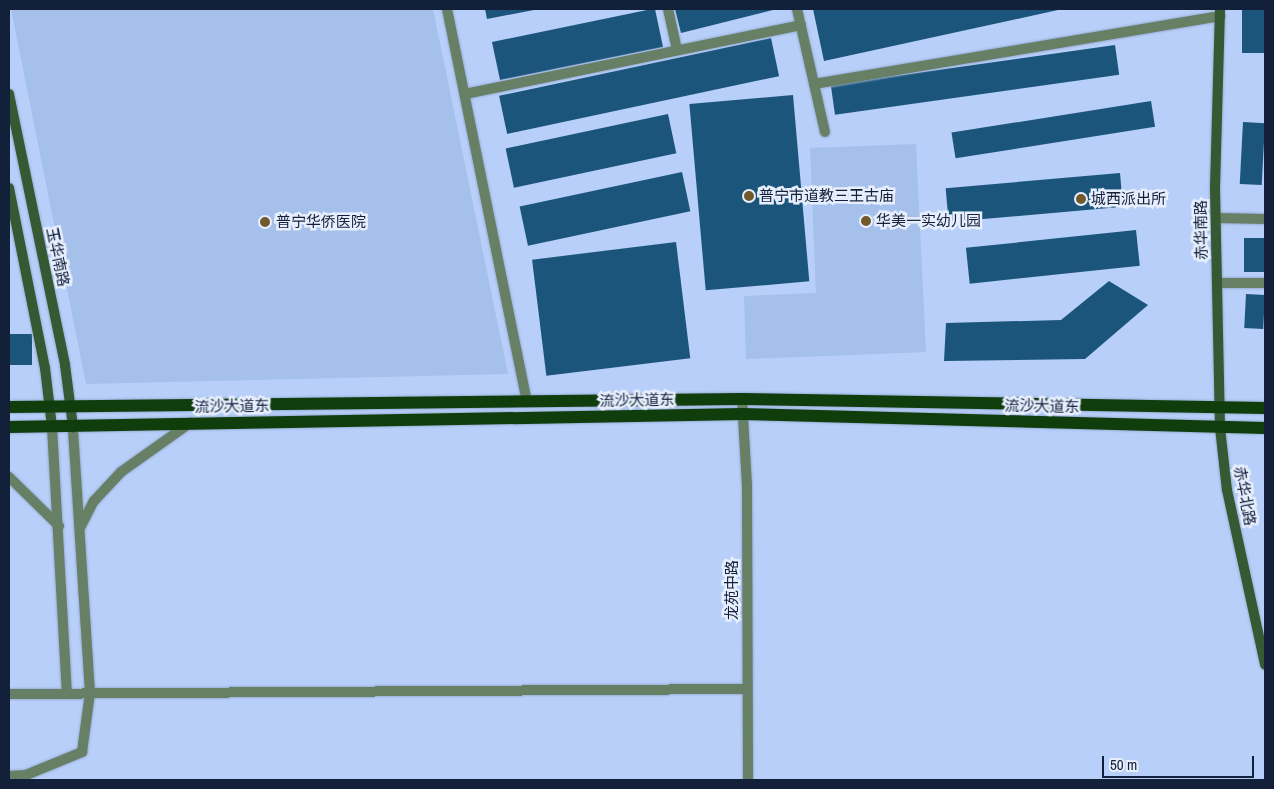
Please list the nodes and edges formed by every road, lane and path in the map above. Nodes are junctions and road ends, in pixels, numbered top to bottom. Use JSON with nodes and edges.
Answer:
{"nodes":[{"id":1,"x":447,"y":9,"type":"edge"},
{"id":2,"x":668,"y":9,"type":"edge"},
{"id":3,"x":797,"y":9,"type":"edge"},
{"id":4,"x":1220,"y":13,"type":"edge"},
{"id":5,"x":801,"y":25,"type":"junction"},
{"id":6,"x":677,"y":50,"type":"junction"},
{"id":7,"x":814,"y":84,"type":"junction"},
{"id":8,"x":9,"y":94,"type":"edge"},
{"id":9,"x":465,"y":94,"type":"junction"},
{"id":10,"x":825,"y":132,"type":"dead end"},
{"id":11,"x":9,"y":188,"type":"edge"},
{"id":12,"x":1216,"y":218,"type":"junction"},
{"id":13,"x":1265,"y":219,"type":"edge"},
{"id":14,"x":1217,"y":283,"type":"junction"},
{"id":15,"x":1265,"y":283,"type":"edge"},
{"id":16,"x":742,"y":399,"type":"junction"},
{"id":17,"x":527,"y":402,"type":"junction"},
{"id":18,"x":51,"y":407,"type":"junction"},
{"id":19,"x":72,"y":407,"type":"junction"},
{"id":20,"x":9,"y":408,"type":"edge"},
{"id":21,"x":1265,"y":408,"type":"edge"},
{"id":22,"x":1219,"y":409,"type":"junction"},
{"id":23,"x":743,"y":414,"type":"junction"},
{"id":24,"x":190,"y":423,"type":"junction"},
{"id":25,"x":9,"y":427,"type":"edge"},
{"id":26,"x":52,"y":427,"type":"junction"},
{"id":27,"x":73,"y":428,"type":"junction"},
{"id":28,"x":1220,"y":428,"type":"junction"},
{"id":29,"x":1265,"y":428,"type":"edge"},
{"id":30,"x":1222,"y":450,"type":"joint"},
{"id":31,"x":9,"y":477,"type":"edge"},
{"id":32,"x":59,"y":526,"type":"junction"},
{"id":33,"x":81,"y":526,"type":"junction"},
{"id":34,"x":1265,"y":665,"type":"edge"},
{"id":35,"x":748,"y":689,"type":"junction"},
{"id":36,"x":90,"y":693,"type":"junction"},
{"id":37,"x":9,"y":694,"type":"edge"},
{"id":38,"x":67,"y":694,"type":"junction"},
{"id":39,"x":9,"y":776,"type":"edge"},
{"id":40,"x":748,"y":780,"type":"edge"}],
"edges":[{"from":1,"to":9,"type":"street"},
{"from":2,"to":6,"type":"street"},
{"from":3,"to":5,"type":"street"},
{"from":4,"to":7,"type":"street"},
{"from":4,"to":12,"type":"main road","name":"赤华南路"},
{"from":5,"to":6,"type":"street"},
{"from":5,"to":7,"type":"street"},
{"from":6,"to":9,"type":"street"},
{"from":7,"to":10,"type":"street"},
{"from":8,"to":19,"type":"main road","name":"玉华南路"},
{"from":9,"to":17,"type":"street"},
{"from":11,"to":18,"type":"main road"},
{"from":12,"to":13,"type":"street"},
{"from":12,"to":14,"type":"main road","name":"赤华南路"},
{"from":14,"to":15,"type":"street"},
{"from":14,"to":22,"type":"main road","name":"赤华南路"},
{"from":16,"to":17,"type":"main road","name":"流沙大道东"},
{"from":16,"to":22,"type":"main road","name":"流沙大道东"},
{"from":16,"to":23,"type":"street","name":"龙苑中路"},
{"from":17,"to":19,"type":"main road","name":"流沙大道东"},
{"from":18,"to":19,"type":"main road","name":"流沙大道东"},
{"from":18,"to":20,"type":"main road","name":"流沙大道东"},
{"from":18,"to":26,"type":"main road"},
{"from":19,"to":27,"type":"main road","name":"玉华南路"},
{"from":21,"to":22,"type":"main road","name":"流沙大道东"},
{"from":22,"to":28,"type":"main road","name":"赤华南路"},
{"from":23,"to":24,"type":"main road","name":"流沙大道东"},
{"from":23,"to":28,"type":"main road","name":"流沙大道东"},
{"from":23,"to":35,"type":"street","name":"龙苑中路"},
{"from":24,"to":27,"type":"main road","name":"流沙大道东"},
{"from":24,"to":33,"type":"street"},
{"from":25,"to":26,"type":"main road","name":"流沙大道东"},
{"from":26,"to":27,"type":"main road","name":"流沙大道东"},
{"from":26,"to":32,"type":"street"},
{"from":27,"to":33,"type":"street"},
{"from":28,"to":29,"type":"main road","name":"流沙大道东"},
{"from":28,"to":30,"type":"main road","name":"赤华南路"},
{"from":30,"to":34,"type":"main road","name":"赤华北路"},
{"from":31,"to":32,"type":"street"},
{"from":32,"to":38,"type":"street"},
{"from":33,"to":36,"type":"street"},
{"from":35,"to":36,"type":"street"},
{"from":35,"to":40,"type":"street","name":"龙苑中路"},
{"from":36,"to":38,"type":"street"},
{"from":36,"to":39,"type":"street"},
{"from":37,"to":38,"type":"street"}]}
